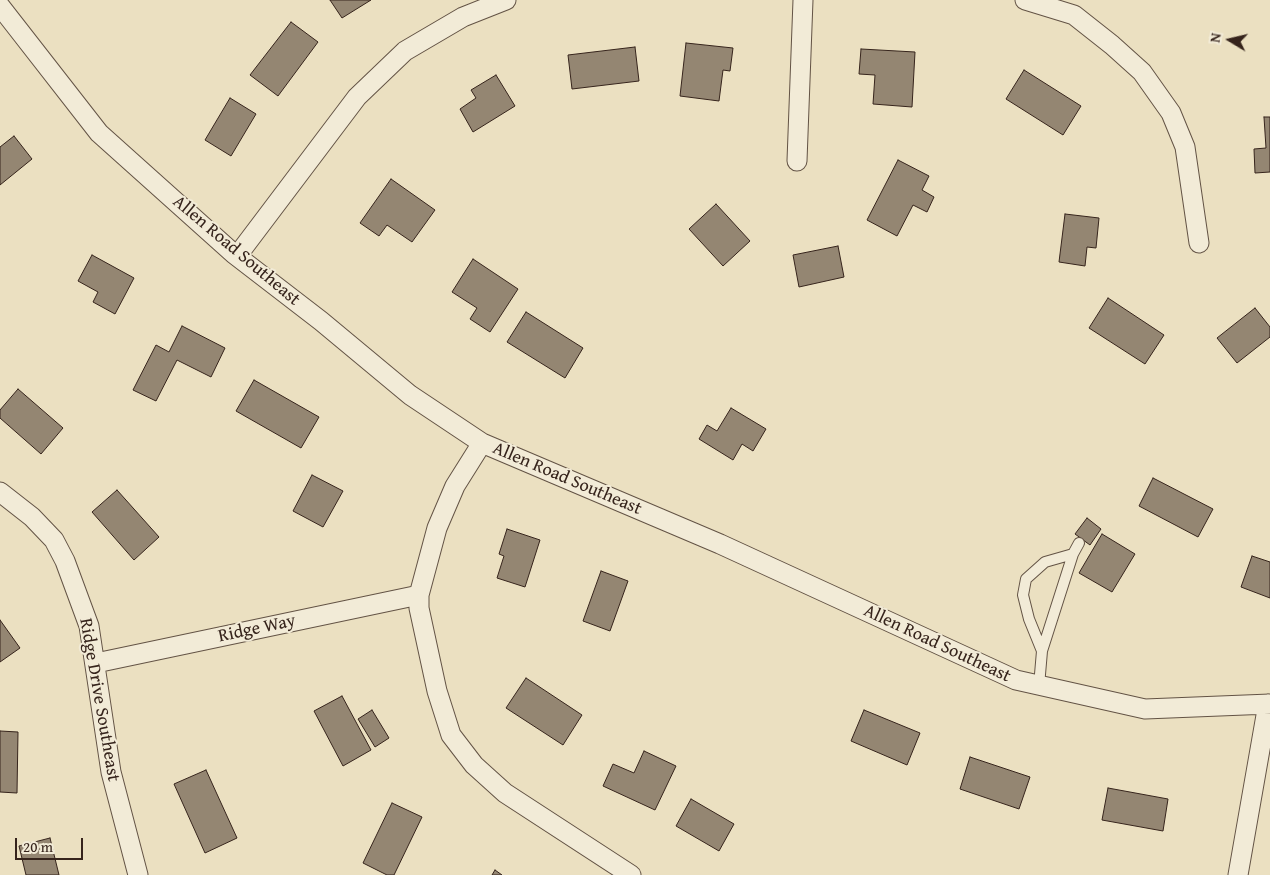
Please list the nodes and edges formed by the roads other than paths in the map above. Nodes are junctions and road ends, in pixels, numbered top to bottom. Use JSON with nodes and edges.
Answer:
{"nodes":[{"id":1,"x":506,"y":0,"type":"edge"},
{"id":2,"x":803,"y":0,"type":"edge"},
{"id":3,"x":1025,"y":0,"type":"edge"},
{"id":4,"x":0,"y":6,"type":"edge"},
{"id":5,"x":797,"y":161,"type":"dead end"},
{"id":6,"x":1199,"y":243,"type":"dead end"},
{"id":7,"x":238,"y":256,"type":"junction"},
{"id":8,"x":482,"y":443,"type":"junction"},
{"id":9,"x":0,"y":492,"type":"edge"},
{"id":10,"x":1079,"y":543,"type":"dead end"},
{"id":11,"x":1073,"y":554,"type":"junction"},
{"id":12,"x":419,"y":595,"type":"junction"},
{"id":13,"x":1042,"y":651,"type":"junction"},
{"id":14,"x":96,"y":663,"type":"junction"},
{"id":15,"x":1039,"y":686,"type":"junction"},
{"id":16,"x":1269,"y":704,"type":"edge"},
{"id":17,"x":138,"y":875,"type":"edge"},
{"id":18,"x":631,"y":875,"type":"edge"},
{"id":19,"x":1238,"y":875,"type":"edge"}],
"edges":[{"from":1,"to":7,"type":"street"},
{"from":2,"to":5,"type":"street"},
{"from":3,"to":6,"type":"street"},
{"from":4,"to":7,"type":"street","name":"Allen Road Southeast"},
{"from":7,"to":8,"type":"street","name":"Allen Road Southeast"},
{"from":8,"to":12,"type":"street"},
{"from":8,"to":15,"type":"street","name":"Allen Road Southeast"},
{"from":9,"to":14,"type":"street","name":"Ridge Drive Southeast"},
{"from":10,"to":11,"type":"lane"},
{"from":11,"to":13,"type":"lane"},
{"from":11,"to":13,"type":"lane"},
{"from":12,"to":14,"type":"street","name":"Ridge Way"},
{"from":12,"to":18,"type":"street"},
{"from":13,"to":15,"type":"lane"},
{"from":14,"to":17,"type":"street","name":"Ridge Drive Southeast"},
{"from":15,"to":16,"type":"street","name":"Allen Road Southeast"},
{"from":16,"to":19,"type":"street"}]}
